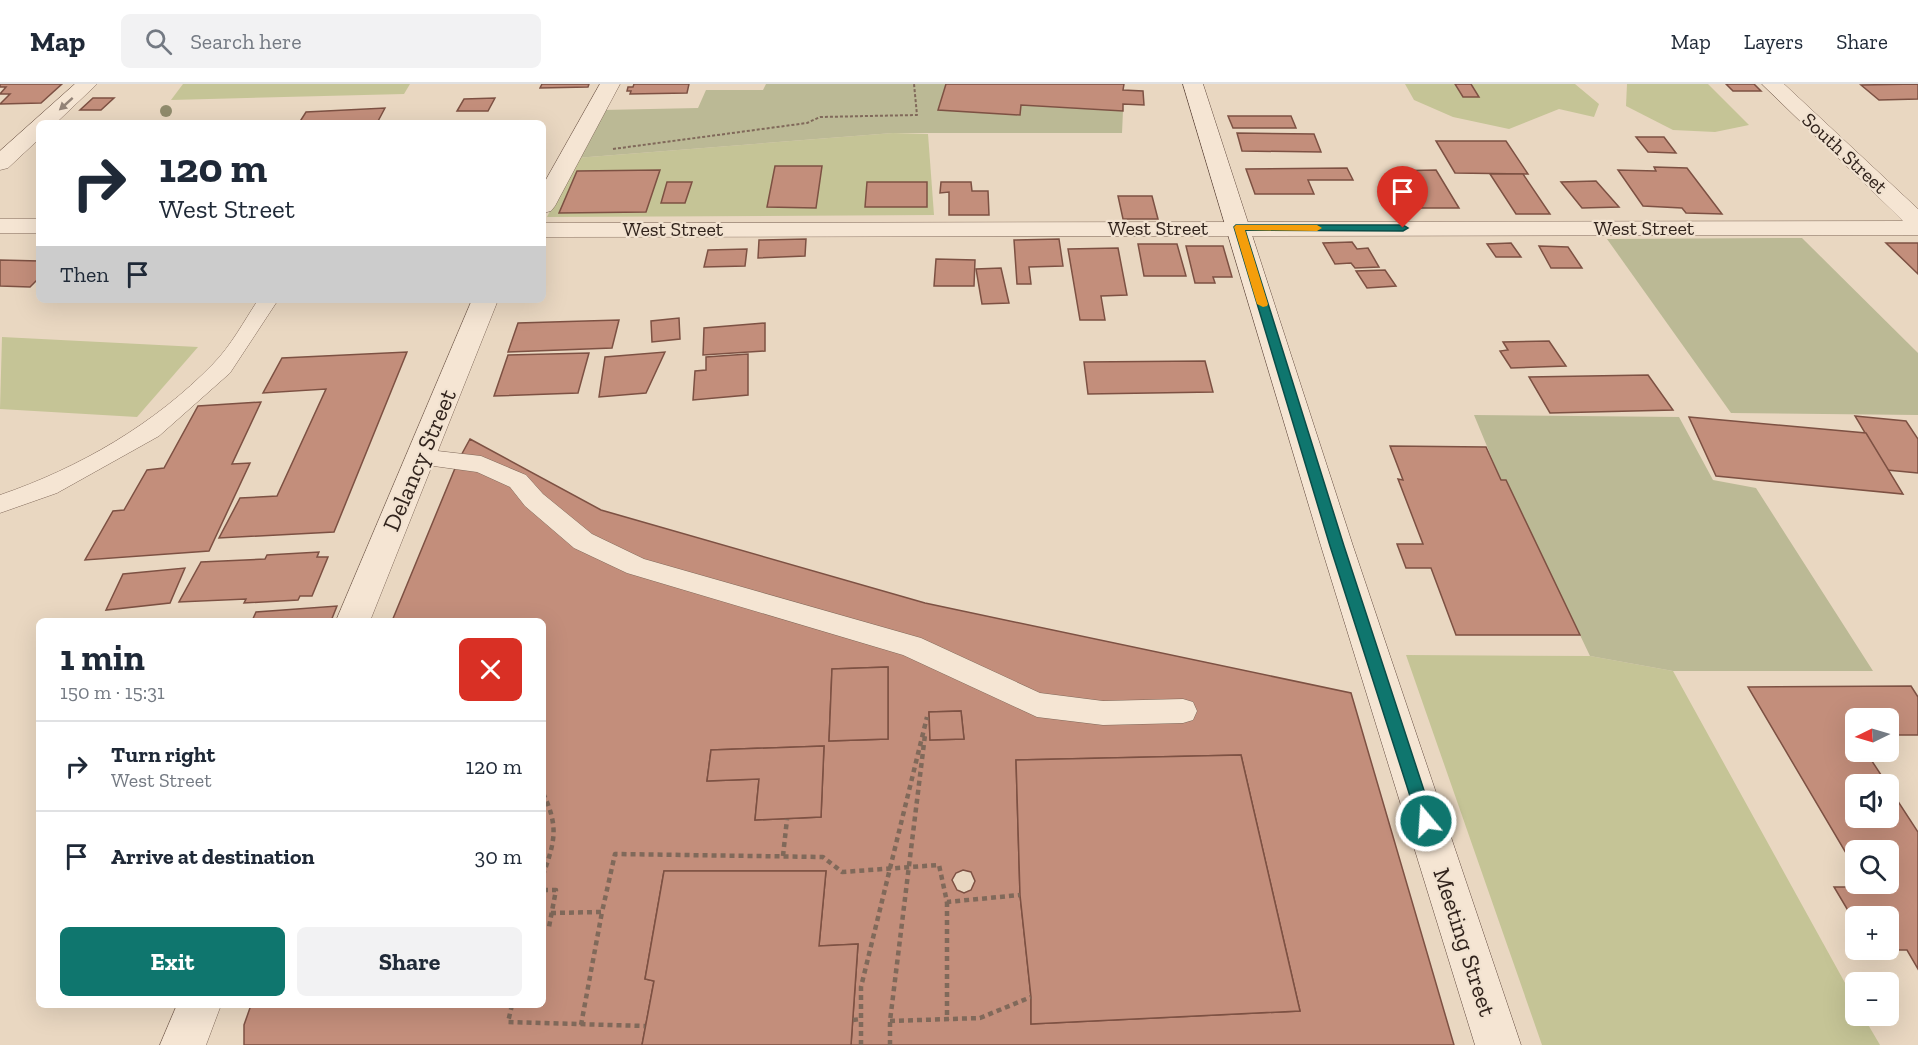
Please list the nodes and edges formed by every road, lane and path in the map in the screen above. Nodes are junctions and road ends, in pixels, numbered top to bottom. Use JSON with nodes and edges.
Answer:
{"nodes":[{"id":1,"x":87,"y":84,"type":"edge"},
{"id":2,"x":610,"y":84,"type":"edge"},
{"id":3,"x":914,"y":84,"type":"edge"},
{"id":4,"x":1193,"y":84,"type":"edge"},
{"id":5,"x":1772,"y":84,"type":"edge"},
{"id":6,"x":47,"y":120,"type":"edge"},
{"id":7,"x":36,"y":131,"type":"edge"},
{"id":8,"x":571,"y":155,"type":"junction"},
{"id":9,"x":0,"y":163,"type":"edge"},
{"id":10,"x":546,"y":201,"type":"edge"},
{"id":11,"x":1918,"y":222,"type":"edge"},
{"id":12,"x":0,"y":226,"type":"edge"},
{"id":13,"x":36,"y":226,"type":"edge"},
{"id":14,"x":1239,"y":227,"type":"junction"},
{"id":15,"x":1918,"y":228,"type":"edge"},
{"id":16,"x":546,"y":230,"type":"edge"},
{"id":17,"x":266,"y":303,"type":"edge"},
{"id":18,"x":485,"y":303,"type":"edge"},
{"id":19,"x":420,"y":457,"type":"junction"},
{"id":20,"x":0,"y":504,"type":"edge"},
{"id":21,"x":354,"y":618,"type":"edge"},
{"id":22,"x":1183,"y":711,"type":"dead end"},
{"id":23,"x":546,"y":800,"type":"edge"},
{"id":24,"x":787,"y":819,"type":"dead end"},
{"id":25,"x":783,"y":856,"type":"junction"},
{"id":26,"x":546,"y":867,"type":"edge"},
{"id":27,"x":546,"y":890,"type":"edge"},
{"id":28,"x":1020,"y":895,"type":"dead end"},
{"id":29,"x":947,"y":902,"type":"junction"},
{"id":30,"x":602,"y":912,"type":"junction"},
{"id":31,"x":551,"y":913,"type":"junction"},
{"id":32,"x":546,"y":928,"type":"edge"},
{"id":33,"x":1030,"y":997,"type":"dead end"},
{"id":34,"x":198,"y":1008,"type":"edge"},
{"id":35,"x":511,"y":1008,"type":"edge"},
{"id":36,"x":861,"y":1019,"type":"junction"},
{"id":37,"x":853,"y":1020,"type":"dead end"},
{"id":38,"x":947,"y":1020,"type":"junction"},
{"id":39,"x":890,"y":1021,"type":"junction"},
{"id":40,"x":581,"y":1025,"type":"junction"},
{"id":41,"x":645,"y":1026,"type":"dead end"},
{"id":42,"x":183,"y":1045,"type":"edge"},
{"id":43,"x":861,"y":1045,"type":"edge"},
{"id":44,"x":890,"y":1045,"type":"edge"},
{"id":45,"x":1498,"y":1045,"type":"edge"}],
"edges":[{"from":1,"to":6,"type":"street","one_way":true},
{"from":2,"to":8,"type":"street"},
{"from":3,"to":8,"type":"path"},
{"from":4,"to":14,"type":"street","name":"Meeting Street"},
{"from":5,"to":11,"type":"street","name":"South Street"},
{"from":7,"to":9,"type":"street"},
{"from":8,"to":10,"type":"street"},
{"from":12,"to":13,"type":"street"},
{"from":14,"to":15,"type":"street","name":"West Street"},
{"from":14,"to":16,"type":"street","name":"West Street"},
{"from":14,"to":45,"type":"street","name":"Meeting Street"},
{"from":17,"to":20,"type":"lane"},
{"from":18,"to":19,"type":"street","name":"Delancy Street"},
{"from":19,"to":21,"type":"street","name":"Delancy Street"},
{"from":19,"to":22,"type":"lane"},
{"from":23,"to":26,"type":"path"},
{"from":24,"to":25,"type":"path"},
{"from":25,"to":29,"type":"path"},
{"from":25,"to":30,"type":"path"},
{"from":27,"to":31,"type":"path"},
{"from":28,"to":29,"type":"path"},
{"from":29,"to":38,"type":"path"},
{"from":30,"to":31,"type":"path"},
{"from":30,"to":40,"type":"path"},
{"from":31,"to":32,"type":"path"},
{"from":33,"to":38,"type":"path"},
{"from":34,"to":42,"type":"street"},
{"from":35,"to":40,"type":"path"},
{"from":36,"to":37,"type":"path"},
{"from":36,"to":39,"type":"path"},
{"from":36,"to":43,"type":"path"},
{"from":38,"to":39,"type":"path"},
{"from":39,"to":44,"type":"path"},
{"from":40,"to":41,"type":"path"}]}
